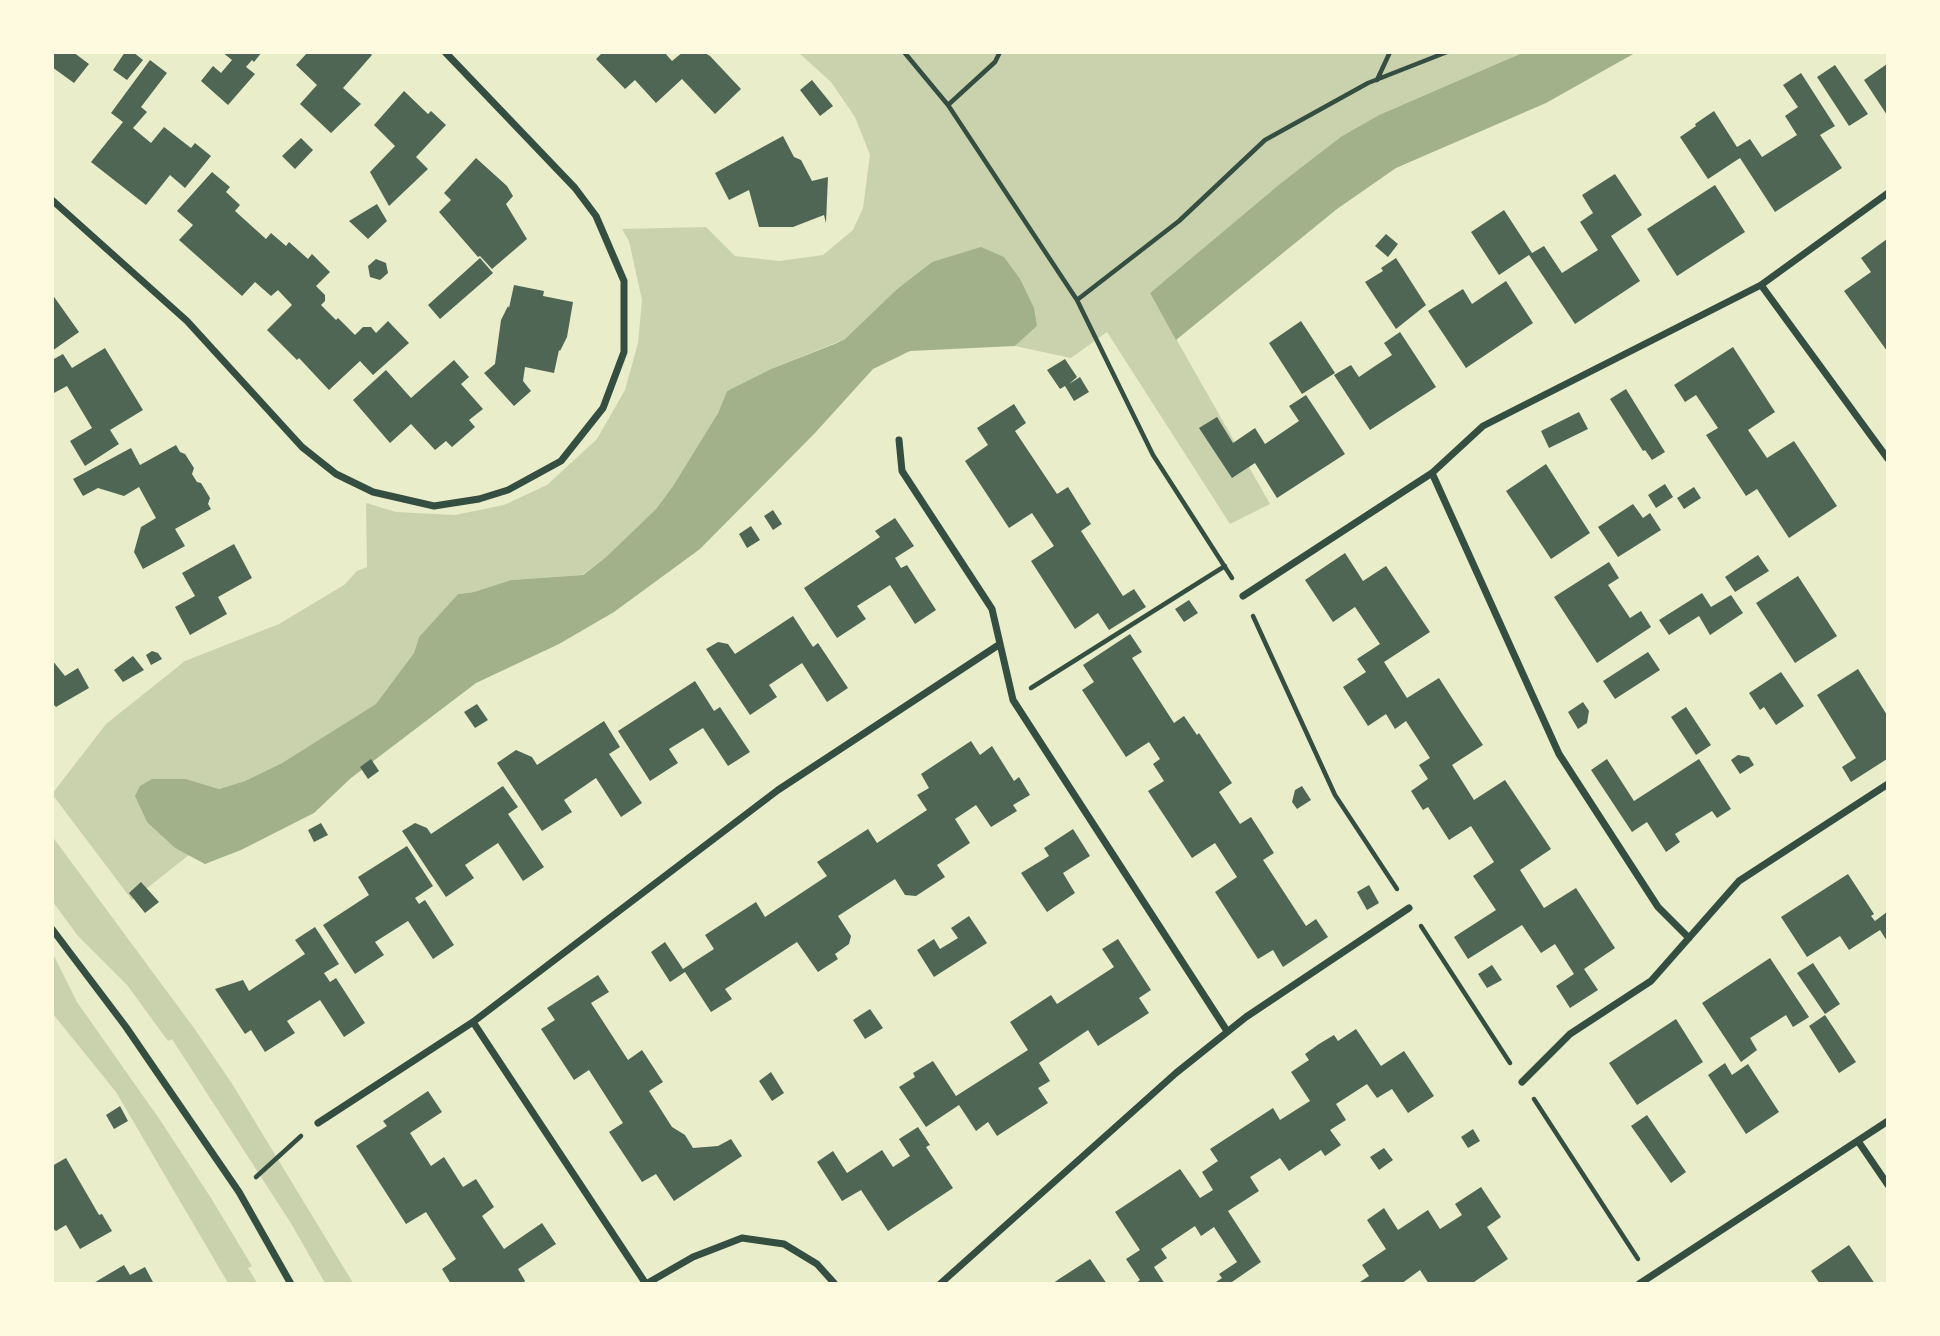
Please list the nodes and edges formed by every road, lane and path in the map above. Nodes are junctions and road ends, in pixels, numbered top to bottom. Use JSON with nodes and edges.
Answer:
{"nodes":[{"id":1,"x":445,"y":52,"type":"edge"},
{"id":2,"x":904,"y":52,"type":"edge"},
{"id":3,"x":1000,"y":52,"type":"edge"},
{"id":4,"x":1390,"y":52,"type":"edge"},
{"id":5,"x":1447,"y":52,"type":"edge"},
{"id":6,"x":1377,"y":80,"type":"junction"},
{"id":7,"x":948,"y":105,"type":"junction"},
{"id":8,"x":1888,"y":193,"type":"edge"},
{"id":9,"x":52,"y":200,"type":"edge"},
{"id":10,"x":1761,"y":285,"type":"junction"},
{"id":11,"x":1077,"y":300,"type":"junction"},
{"id":12,"x":899,"y":440,"type":"dead end"},
{"id":13,"x":1888,"y":459,"type":"edge"},
{"id":14,"x":1432,"y":472,"type":"junction"},
{"id":15,"x":1225,"y":566,"type":"junction"},
{"id":16,"x":1243,"y":596,"type":"junction"},
{"id":17,"x":1000,"y":643,"type":"junction"},
{"id":18,"x":1013,"y":699,"type":"junction"},
{"id":19,"x":1888,"y":784,"type":"edge"},
{"id":20,"x":1409,"y":908,"type":"junction"},
{"id":21,"x":52,"y":929,"type":"edge"},
{"id":22,"x":1689,"y":938,"type":"junction"},
{"id":23,"x":473,"y":1022,"type":"junction"},
{"id":24,"x":1227,"y":1031,"type":"junction"},
{"id":25,"x":1522,"y":1083,"type":"junction"},
{"id":26,"x":1888,"y":1121,"type":"edge"},
{"id":27,"x":318,"y":1123,"type":"joint"},
{"id":28,"x":1858,"y":1141,"type":"junction"},
{"id":29,"x":1888,"y":1185,"type":"edge"},
{"id":30,"x":239,"y":1192,"type":"junction"},
{"id":31,"x":1649,"y":1277,"type":"junction"},
{"id":32,"x":291,"y":1283,"type":"edge"},
{"id":33,"x":646,"y":1283,"type":"edge"},
{"id":34,"x":835,"y":1283,"type":"edge"},
{"id":35,"x":940,"y":1283,"type":"edge"},
{"id":36,"x":1639,"y":1283,"type":"edge"}],
"edges":[{"from":1,"to":9,"type":"street"},
{"from":2,"to":7,"type":"path"},
{"from":3,"to":7,"type":"path"},
{"from":4,"to":6,"type":"path"},
{"from":5,"to":6,"type":"path"},
{"from":6,"to":11,"type":"path"},
{"from":7,"to":11,"type":"path"},
{"from":8,"to":10,"type":"street"},
{"from":10,"to":13,"type":"street"},
{"from":10,"to":14,"type":"street"},
{"from":11,"to":15,"type":"path"},
{"from":12,"to":17,"type":"street"},
{"from":14,"to":16,"type":"street"},
{"from":14,"to":22,"type":"street"},
{"from":15,"to":16,"type":"path"},
{"from":15,"to":18,"type":"path"},
{"from":16,"to":20,"type":"path"},
{"from":17,"to":18,"type":"street"},
{"from":17,"to":23,"type":"street"},
{"from":18,"to":24,"type":"street"},
{"from":19,"to":22,"type":"street"},
{"from":20,"to":24,"type":"street"},
{"from":20,"to":25,"type":"path"},
{"from":21,"to":30,"type":"street"},
{"from":22,"to":25,"type":"street"},
{"from":23,"to":27,"type":"street"},
{"from":23,"to":33,"type":"street"},
{"from":24,"to":35,"type":"street"},
{"from":25,"to":31,"type":"path"},
{"from":26,"to":28,"type":"street"},
{"from":27,"to":30,"type":"path"},
{"from":28,"to":29,"type":"street"},
{"from":28,"to":31,"type":"street"},
{"from":30,"to":32,"type":"street"},
{"from":31,"to":36,"type":"street"},
{"from":33,"to":34,"type":"street"}]}
